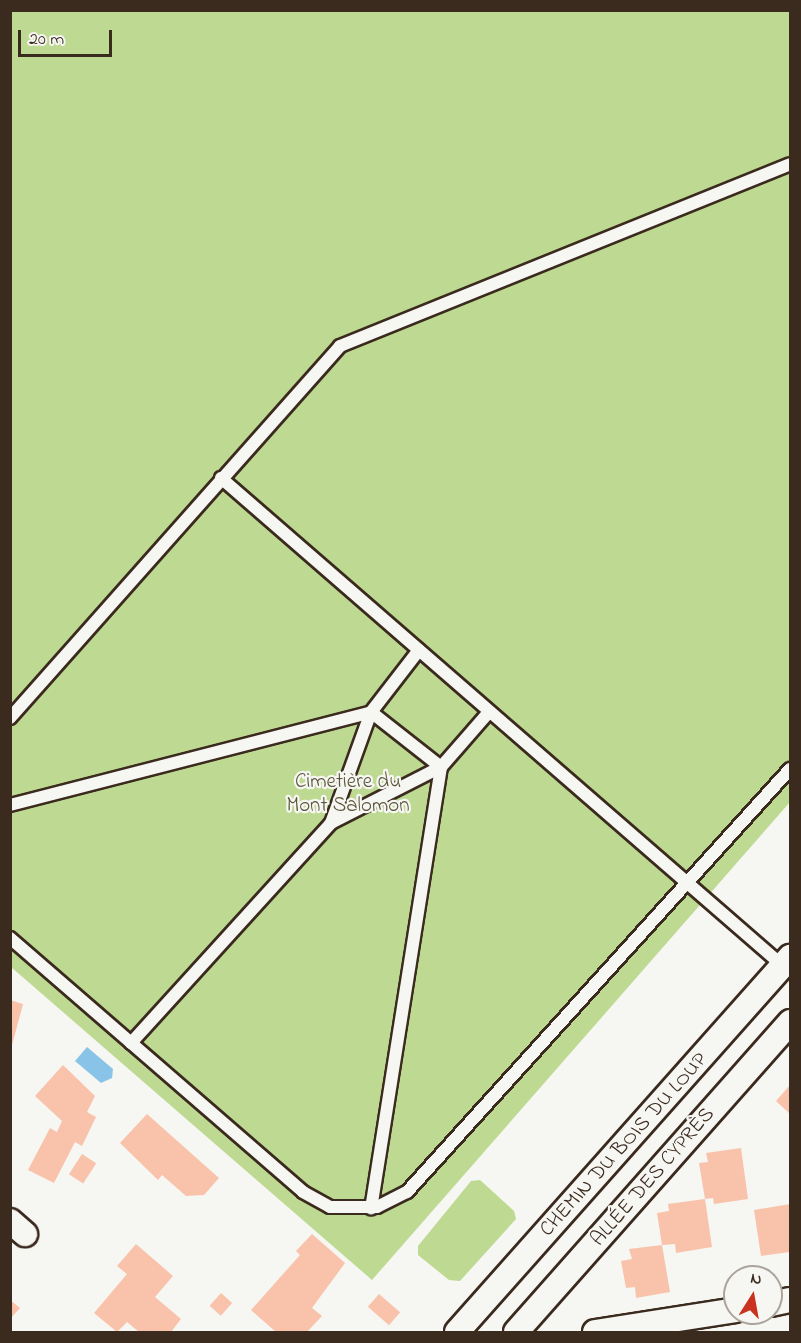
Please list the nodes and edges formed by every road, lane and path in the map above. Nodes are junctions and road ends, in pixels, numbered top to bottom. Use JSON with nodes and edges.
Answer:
{"nodes":[{"id":1,"x":790,"y":164,"type":"edge"},
{"id":2,"x":221,"y":478,"type":"junction"},
{"id":3,"x":418,"y":650,"type":"junction"},
{"id":4,"x":370,"y":712,"type":"junction"},
{"id":5,"x":489,"y":712,"type":"junction"},
{"id":6,"x":10,"y":718,"type":"edge"},
{"id":7,"x":441,"y":767,"type":"junction"},
{"id":8,"x":790,"y":769,"type":"edge"},
{"id":9,"x":10,"y":805,"type":"edge"},
{"id":10,"x":331,"y":824,"type":"junction"},
{"id":11,"x":687,"y":884,"type":"junction"},
{"id":12,"x":10,"y":938,"type":"edge"},
{"id":13,"x":787,"y":962,"type":"edge"},
{"id":14,"x":790,"y":1022,"type":"edge"},
{"id":15,"x":131,"y":1043,"type":"junction"},
{"id":16,"x":371,"y":1208,"type":"junction"},
{"id":17,"x":723,"y":1312,"type":"edge"},
{"id":18,"x":457,"y":1332,"type":"edge"},
{"id":19,"x":516,"y":1332,"type":"edge"},
{"id":20,"x":534,"y":1332,"type":"edge"},
{"id":21,"x":596,"y":1332,"type":"edge"}],
"edges":[{"from":1,"to":2,"type":"lane"},
{"from":2,"to":3,"type":"lane"},
{"from":2,"to":6,"type":"lane"},
{"from":3,"to":4,"type":"lane"},
{"from":3,"to":5,"type":"lane"},
{"from":4,"to":7,"type":"lane"},
{"from":4,"to":9,"type":"lane"},
{"from":4,"to":10,"type":"lane"},
{"from":5,"to":7,"type":"lane"},
{"from":5,"to":11,"type":"lane"},
{"from":7,"to":10,"type":"lane"},
{"from":7,"to":16,"type":"lane"},
{"from":8,"to":11,"type":"lane"},
{"from":10,"to":15,"type":"lane"},
{"from":11,"to":13,"type":"lane"},
{"from":11,"to":16,"type":"lane"},
{"from":12,"to":15,"type":"lane"},
{"from":13,"to":18,"type":"street","name":"CHEMIN DU BOIS DU LOUP"},
{"from":14,"to":19,"type":"street","name":"ALLÉE DES CYPRÈS"},
{"from":15,"to":16,"type":"lane"},
{"from":17,"to":21,"type":"street"},
{"from":19,"to":20,"type":"street"}]}
